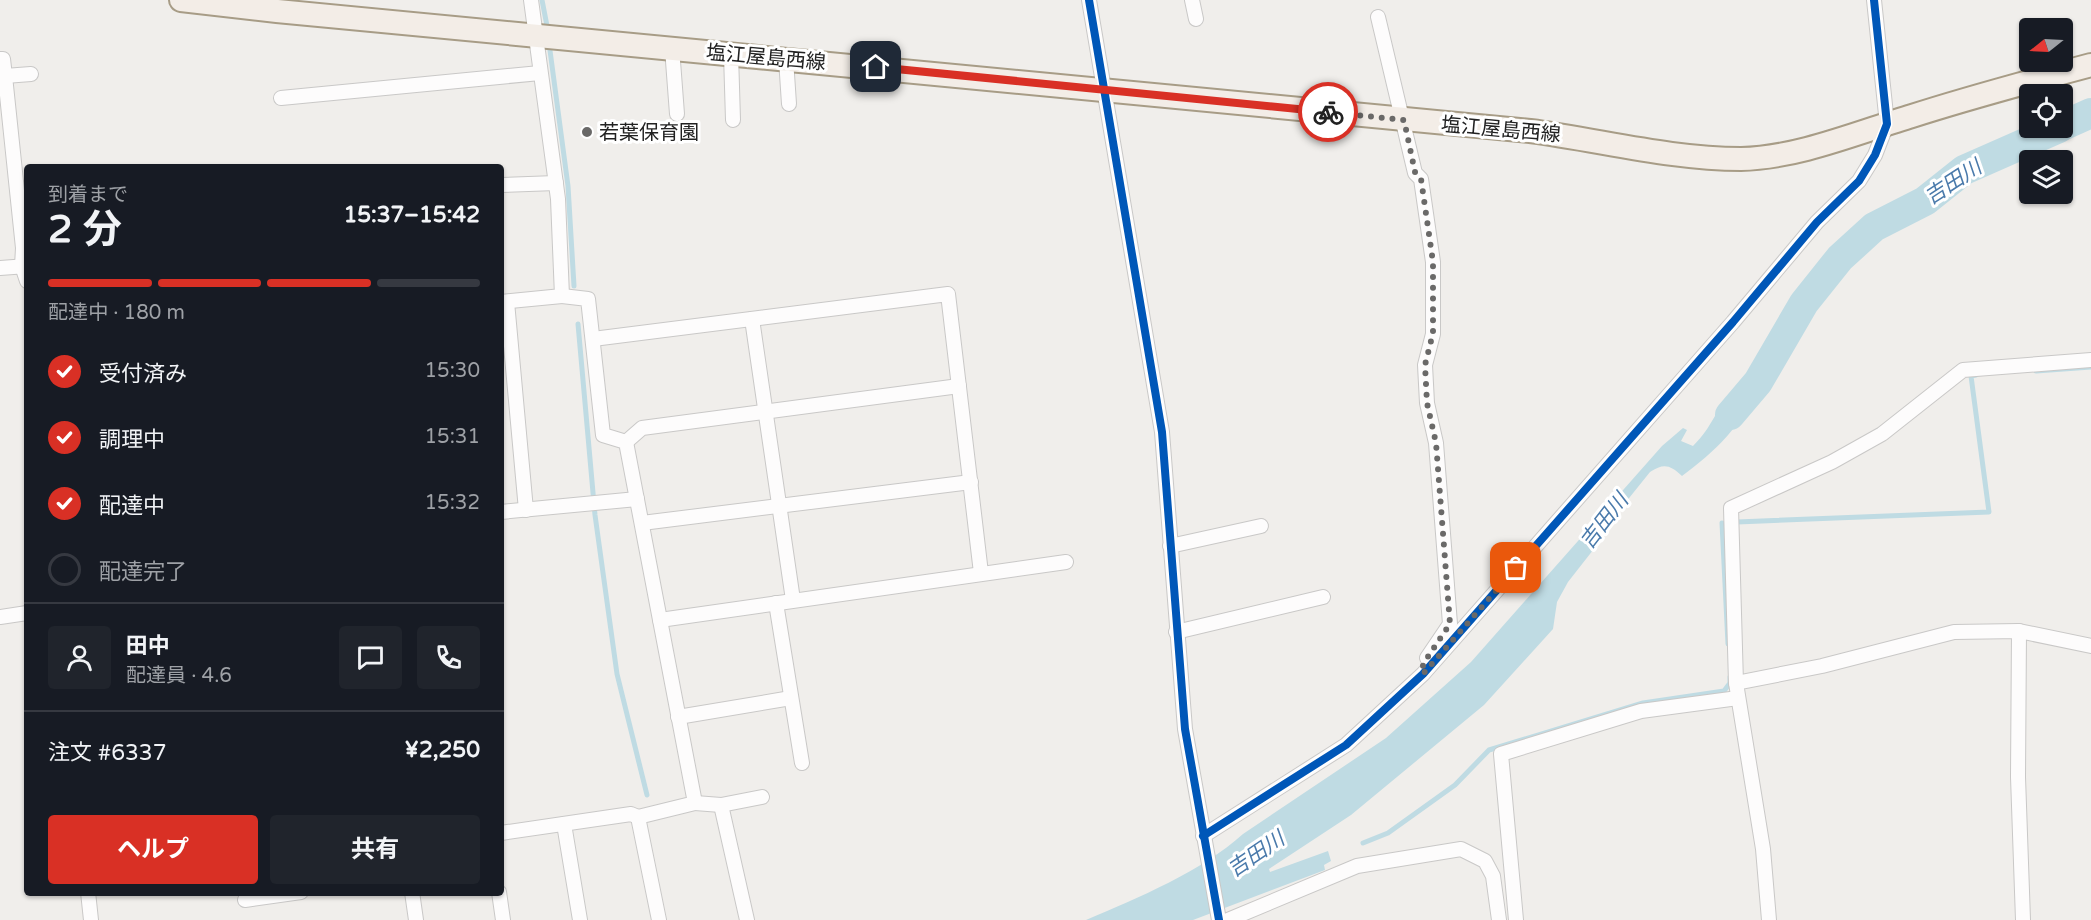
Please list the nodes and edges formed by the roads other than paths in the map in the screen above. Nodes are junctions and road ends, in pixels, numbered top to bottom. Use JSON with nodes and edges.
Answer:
{"nodes":[{"id":1,"x":182,"y":0,"type":"edge"},
{"id":2,"x":531,"y":0,"type":"edge"},
{"id":3,"x":1089,"y":0,"type":"edge"},
{"id":4,"x":1192,"y":0,"type":"edge"},
{"id":5,"x":1874,"y":0,"type":"edge"},
{"id":6,"x":276,"y":6,"type":"edge"},
{"id":7,"x":1378,"y":17,"type":"dead end"},
{"id":8,"x":1196,"y":19,"type":"dead end"},
{"id":9,"x":543,"y":36,"type":"junction"},
{"id":10,"x":672,"y":48,"type":"junction"},
{"id":11,"x":731,"y":54,"type":"junction"},
{"id":12,"x":0,"y":59,"type":"edge"},
{"id":13,"x":786,"y":59,"type":"junction"},
{"id":14,"x":2091,"y":65,"type":"edge"},
{"id":15,"x":540,"y":73,"type":"junction"},
{"id":16,"x":31,"y":74,"type":"dead end"},
{"id":17,"x":5,"y":76,"type":"junction"},
{"id":18,"x":1102,"y":88,"type":"junction"},
{"id":19,"x":282,"y":98,"type":"dead end"},
{"id":20,"x":789,"y":104,"type":"dead end"},
{"id":21,"x":676,"y":114,"type":"dead end"},
{"id":22,"x":733,"y":120,"type":"dead end"},
{"id":23,"x":1404,"y":120,"type":"junction"},
{"id":24,"x":1887,"y":124,"type":"junction"},
{"id":25,"x":7,"y":166,"type":"edge"},
{"id":26,"x":555,"y":183,"type":"junction"},
{"id":27,"x":504,"y":185,"type":"edge"},
{"id":28,"x":24,"y":260,"type":"edge"},
{"id":29,"x":24,"y":266,"type":"edge"},
{"id":30,"x":0,"y":268,"type":"edge"},
{"id":31,"x":562,"y":296,"type":"junction"},
{"id":32,"x":504,"y":302,"type":"edge"},
{"id":33,"x":752,"y":319,"type":"junction"},
{"id":34,"x":593,"y":339,"type":"junction"},
{"id":35,"x":2091,"y":360,"type":"edge"},
{"id":36,"x":959,"y":386,"type":"junction"},
{"id":37,"x":766,"y":412,"type":"junction"},
{"id":38,"x":626,"y":442,"type":"junction"},
{"id":39,"x":971,"y":482,"type":"junction"},
{"id":40,"x":637,"y":499,"type":"junction"},
{"id":41,"x":780,"y":506,"type":"junction"},
{"id":42,"x":526,"y":510,"type":"junction"},
{"id":43,"x":504,"y":513,"type":"edge"},
{"id":44,"x":642,"y":523,"type":"junction"},
{"id":45,"x":1261,"y":526,"type":"dead end"},
{"id":46,"x":1170,"y":546,"type":"junction"},
{"id":47,"x":1066,"y":562,"type":"dead end"},
{"id":48,"x":981,"y":573,"type":"junction"},
{"id":49,"x":1323,"y":597,"type":"dead end"},
{"id":50,"x":793,"y":600,"type":"junction"},
{"id":51,"x":776,"y":603,"type":"junction"},
{"id":52,"x":24,"y":613,"type":"edge"},
{"id":53,"x":0,"y":617,"type":"edge"},
{"id":54,"x":660,"y":620,"type":"junction"},
{"id":55,"x":2019,"y":631,"type":"junction"},
{"id":56,"x":1176,"y":632,"type":"junction"},
{"id":57,"x":2091,"y":646,"type":"edge"},
{"id":58,"x":1423,"y":674,"type":"junction"},
{"id":59,"x":1736,"y":683,"type":"junction"},
{"id":60,"x":791,"y":698,"type":"junction"},
{"id":61,"x":1738,"y":698,"type":"junction"},
{"id":62,"x":678,"y":717,"type":"junction"},
{"id":63,"x":802,"y":764,"type":"dead end"},
{"id":64,"x":762,"y":796,"type":"dead end"},
{"id":65,"x":695,"y":803,"type":"junction"},
{"id":66,"x":721,"y":804,"type":"junction"},
{"id":67,"x":638,"y":817,"type":"junction"},
{"id":68,"x":564,"y":824,"type":"junction"},
{"id":69,"x":504,"y":833,"type":"edge"},
{"id":70,"x":1204,"y":842,"type":"junction"},
{"id":71,"x":88,"y":896,"type":"edge"},
{"id":72,"x":273,"y":896,"type":"edge"},
{"id":73,"x":413,"y":896,"type":"edge"},
{"id":74,"x":500,"y":896,"type":"edge"},
{"id":75,"x":245,"y":900,"type":"dead end"},
{"id":76,"x":1222,"y":918,"type":"edge"},
{"id":77,"x":91,"y":920,"type":"edge"},
{"id":78,"x":416,"y":920,"type":"edge"},
{"id":79,"x":503,"y":920,"type":"edge"},
{"id":80,"x":580,"y":920,"type":"edge"},
{"id":81,"x":659,"y":920,"type":"edge"},
{"id":82,"x":747,"y":920,"type":"edge"},
{"id":83,"x":1499,"y":920,"type":"edge"},
{"id":84,"x":1516,"y":920,"type":"edge"},
{"id":85,"x":1769,"y":920,"type":"edge"},
{"id":86,"x":2023,"y":920,"type":"edge"}],
"edges":[{"from":1,"to":6,"type":"main road","name":"塩江屋島西線"},
{"from":2,"to":9,"type":"street"},
{"from":3,"to":18,"type":"street"},
{"from":4,"to":8,"type":"street"},
{"from":5,"to":24,"type":"street"},
{"from":6,"to":9,"type":"main road","name":"塩江屋島西線"},
{"from":7,"to":23,"type":"street"},
{"from":9,"to":10,"type":"main road","name":"塩江屋島西線"},
{"from":9,"to":15,"type":"street"},
{"from":10,"to":11,"type":"main road","name":"塩江屋島西線"},
{"from":10,"to":21,"type":"street"},
{"from":11,"to":13,"type":"main road","name":"塩江屋島西線"},
{"from":11,"to":22,"type":"street"},
{"from":12,"to":17,"type":"street"},
{"from":13,"to":18,"type":"main road","name":"塩江屋島西線"},
{"from":13,"to":20,"type":"street"},
{"from":14,"to":24,"type":"main road","name":"塩江屋島西線"},
{"from":15,"to":19,"type":"street"},
{"from":15,"to":26,"type":"street"},
{"from":16,"to":17,"type":"street"},
{"from":17,"to":25,"type":"street"},
{"from":18,"to":23,"type":"main road","name":"塩江屋島西線"},
{"from":18,"to":46,"type":"street"},
{"from":23,"to":24,"type":"main road","name":"塩江屋島西線"},
{"from":23,"to":58,"type":"street"},
{"from":24,"to":58,"type":"street"},
{"from":25,"to":28,"type":"street"},
{"from":26,"to":27,"type":"street"},
{"from":26,"to":31,"type":"street"},
{"from":29,"to":30,"type":"street"},
{"from":31,"to":32,"type":"street"},
{"from":31,"to":34,"type":"street"},
{"from":32,"to":42,"type":"street"},
{"from":33,"to":34,"type":"street"},
{"from":33,"to":36,"type":"street"},
{"from":33,"to":37,"type":"street"},
{"from":34,"to":38,"type":"street"},
{"from":35,"to":59,"type":"street"},
{"from":36,"to":37,"type":"street"},
{"from":36,"to":39,"type":"street"},
{"from":37,"to":38,"type":"street"},
{"from":37,"to":41,"type":"street"},
{"from":38,"to":40,"type":"street"},
{"from":39,"to":41,"type":"street"},
{"from":39,"to":48,"type":"street"},
{"from":40,"to":42,"type":"street"},
{"from":40,"to":44,"type":"street"},
{"from":41,"to":44,"type":"street"},
{"from":41,"to":50,"type":"street"},
{"from":42,"to":43,"type":"street"},
{"from":44,"to":54,"type":"street"},
{"from":45,"to":46,"type":"street"},
{"from":46,"to":56,"type":"street"},
{"from":47,"to":48,"type":"street"},
{"from":48,"to":50,"type":"street"},
{"from":49,"to":56,"type":"street"},
{"from":50,"to":51,"type":"street"},
{"from":51,"to":54,"type":"street"},
{"from":51,"to":60,"type":"street"},
{"from":52,"to":53,"type":"street"},
{"from":54,"to":62,"type":"street"},
{"from":55,"to":57,"type":"street"},
{"from":55,"to":59,"type":"street"},
{"from":55,"to":86,"type":"street"},
{"from":56,"to":70,"type":"street"},
{"from":58,"to":70,"type":"street"},
{"from":59,"to":61,"type":"street"},
{"from":60,"to":62,"type":"street"},
{"from":60,"to":63,"type":"street"},
{"from":61,"to":84,"type":"street"},
{"from":61,"to":85,"type":"street"},
{"from":62,"to":65,"type":"street"},
{"from":64,"to":66,"type":"street"},
{"from":65,"to":66,"type":"street"},
{"from":65,"to":67,"type":"street"},
{"from":66,"to":82,"type":"street"},
{"from":67,"to":68,"type":"street"},
{"from":67,"to":81,"type":"street"},
{"from":68,"to":69,"type":"street"},
{"from":68,"to":80,"type":"street"},
{"from":70,"to":76,"type":"street"},
{"from":71,"to":77,"type":"street"},
{"from":72,"to":75,"type":"street"},
{"from":73,"to":78,"type":"street"},
{"from":74,"to":79,"type":"street"},
{"from":76,"to":83,"type":"street"}]}
